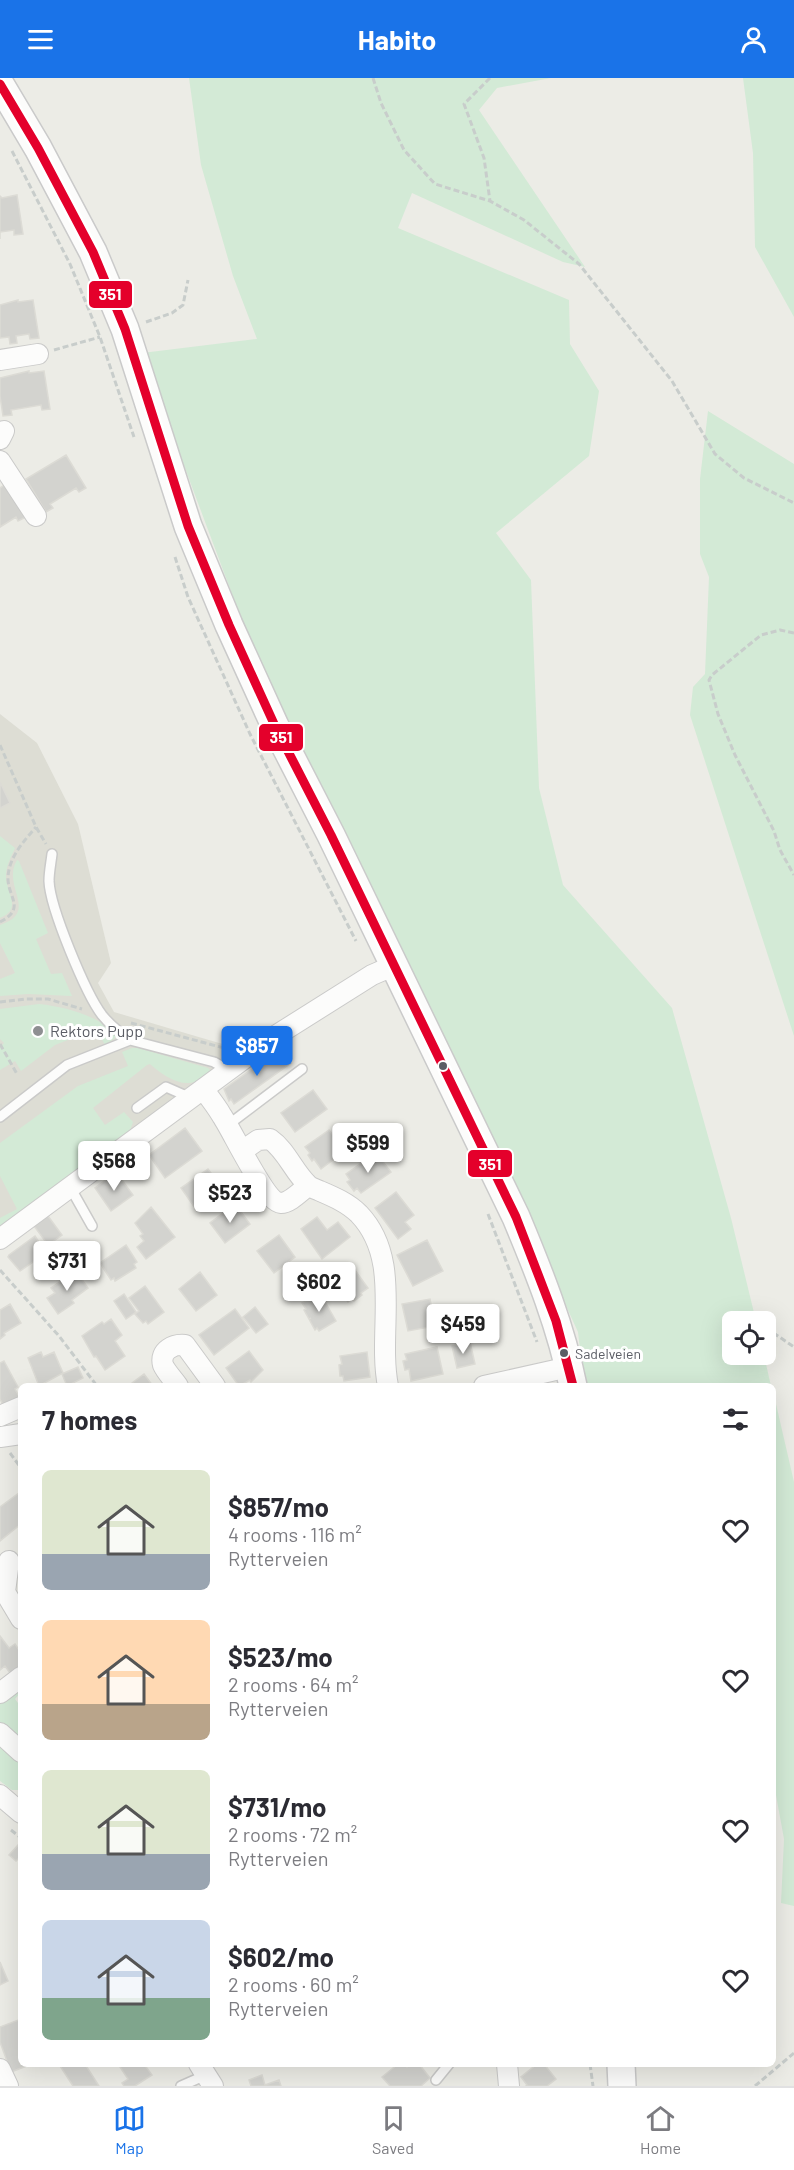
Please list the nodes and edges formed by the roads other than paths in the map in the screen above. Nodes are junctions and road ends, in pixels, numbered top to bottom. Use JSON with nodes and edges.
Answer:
{"nodes":[{"id":1,"x":0,"y":84,"type":"edge"},
{"id":2,"x":38,"y":354,"type":"road end"},
{"id":3,"x":0,"y":360,"type":"edge"},
{"id":4,"x":0,"y":461,"type":"edge"},
{"id":5,"x":36,"y":516,"type":"dead end"},
{"id":6,"x":52,"y":854,"type":"road end"},
{"id":7,"x":395,"y":965,"type":"junction"},
{"id":8,"x":130,"y":1040,"type":"junction"},
{"id":9,"x":302,"y":1069,"type":"dead end"},
{"id":10,"x":228,"y":1070,"type":"junction"},
{"id":11,"x":197,"y":1094,"type":"junction"},
{"id":12,"x":137,"y":1108,"type":"dead end"},
{"id":13,"x":0,"y":1117,"type":"edge"},
{"id":14,"x":228,"y":1125,"type":"junction"},
{"id":15,"x":242,"y":1151,"type":"junction"},
{"id":16,"x":308,"y":1186,"type":"junction"},
{"id":17,"x":70,"y":1187,"type":"junction"},
{"id":18,"x":92,"y":1226,"type":"dead end"},
{"id":19,"x":0,"y":1239,"type":"edge"},
{"id":20,"x":571,"y":1376,"type":"edge"},
{"id":21,"x":176,"y":1383,"type":"edge"},
{"id":22,"x":212,"y":1383,"type":"edge"},
{"id":23,"x":388,"y":1383,"type":"edge"},
{"id":24,"x":510,"y":1383,"type":"edge"},
{"id":25,"x":18,"y":1408,"type":"edge"},
{"id":26,"x":0,"y":1416,"type":"edge"},
{"id":27,"x":18,"y":1434,"type":"edge"},
{"id":28,"x":0,"y":1437,"type":"edge"},
{"id":29,"x":9,"y":1561,"type":"dead end"},
{"id":30,"x":18,"y":1614,"type":"edge"},
{"id":31,"x":18,"y":1679,"type":"edge"},
{"id":32,"x":0,"y":1693,"type":"edge"},
{"id":33,"x":0,"y":1732,"type":"edge"},
{"id":34,"x":18,"y":1749,"type":"edge"},
{"id":35,"x":0,"y":1795,"type":"edge"},
{"id":36,"x":18,"y":1808,"type":"edge"},
{"id":37,"x":447,"y":2067,"type":"edge"},
{"id":38,"x":507,"y":2067,"type":"edge"},
{"id":39,"x":621,"y":2067,"type":"edge"},
{"id":40,"x":0,"y":2069,"type":"edge"},
{"id":41,"x":206,"y":2075,"type":"edge"},
{"id":42,"x":436,"y":2080,"type":"dead end"},
{"id":43,"x":8,"y":2086,"type":"edge"},
{"id":44,"x":181,"y":2086,"type":"edge"},
{"id":45,"x":509,"y":2086,"type":"edge"},
{"id":46,"x":622,"y":2086,"type":"edge"}],
"edges":[{"from":1,"to":7,"type":"street"},
{"from":2,"to":3,"type":"street"},
{"from":4,"to":5,"type":"street"},
{"from":6,"to":8,"type":"lane"},
{"from":7,"to":10,"type":"street"},
{"from":7,"to":20,"type":"street"},
{"from":8,"to":10,"type":"lane"},
{"from":8,"to":13,"type":"lane"},
{"from":9,"to":14,"type":"lane"},
{"from":10,"to":11,"type":"street"},
{"from":11,"to":12,"type":"lane"},
{"from":11,"to":14,"type":"street"},
{"from":11,"to":17,"type":"street"},
{"from":14,"to":15,"type":"street"},
{"from":15,"to":16,"type":"street"},
{"from":15,"to":16,"type":"street"},
{"from":16,"to":23,"type":"street"},
{"from":17,"to":18,"type":"lane"},
{"from":17,"to":19,"type":"street"},
{"from":20,"to":24,"type":"street"},
{"from":21,"to":22,"type":"street"},
{"from":25,"to":26,"type":"street"},
{"from":27,"to":28,"type":"street"},
{"from":29,"to":30,"type":"street"},
{"from":31,"to":32,"type":"street"},
{"from":33,"to":34,"type":"street"},
{"from":35,"to":36,"type":"street"},
{"from":37,"to":42,"type":"lane"},
{"from":38,"to":45,"type":"street"},
{"from":39,"to":46,"type":"street"},
{"from":40,"to":43,"type":"street"},
{"from":41,"to":44,"type":"lane"}]}
